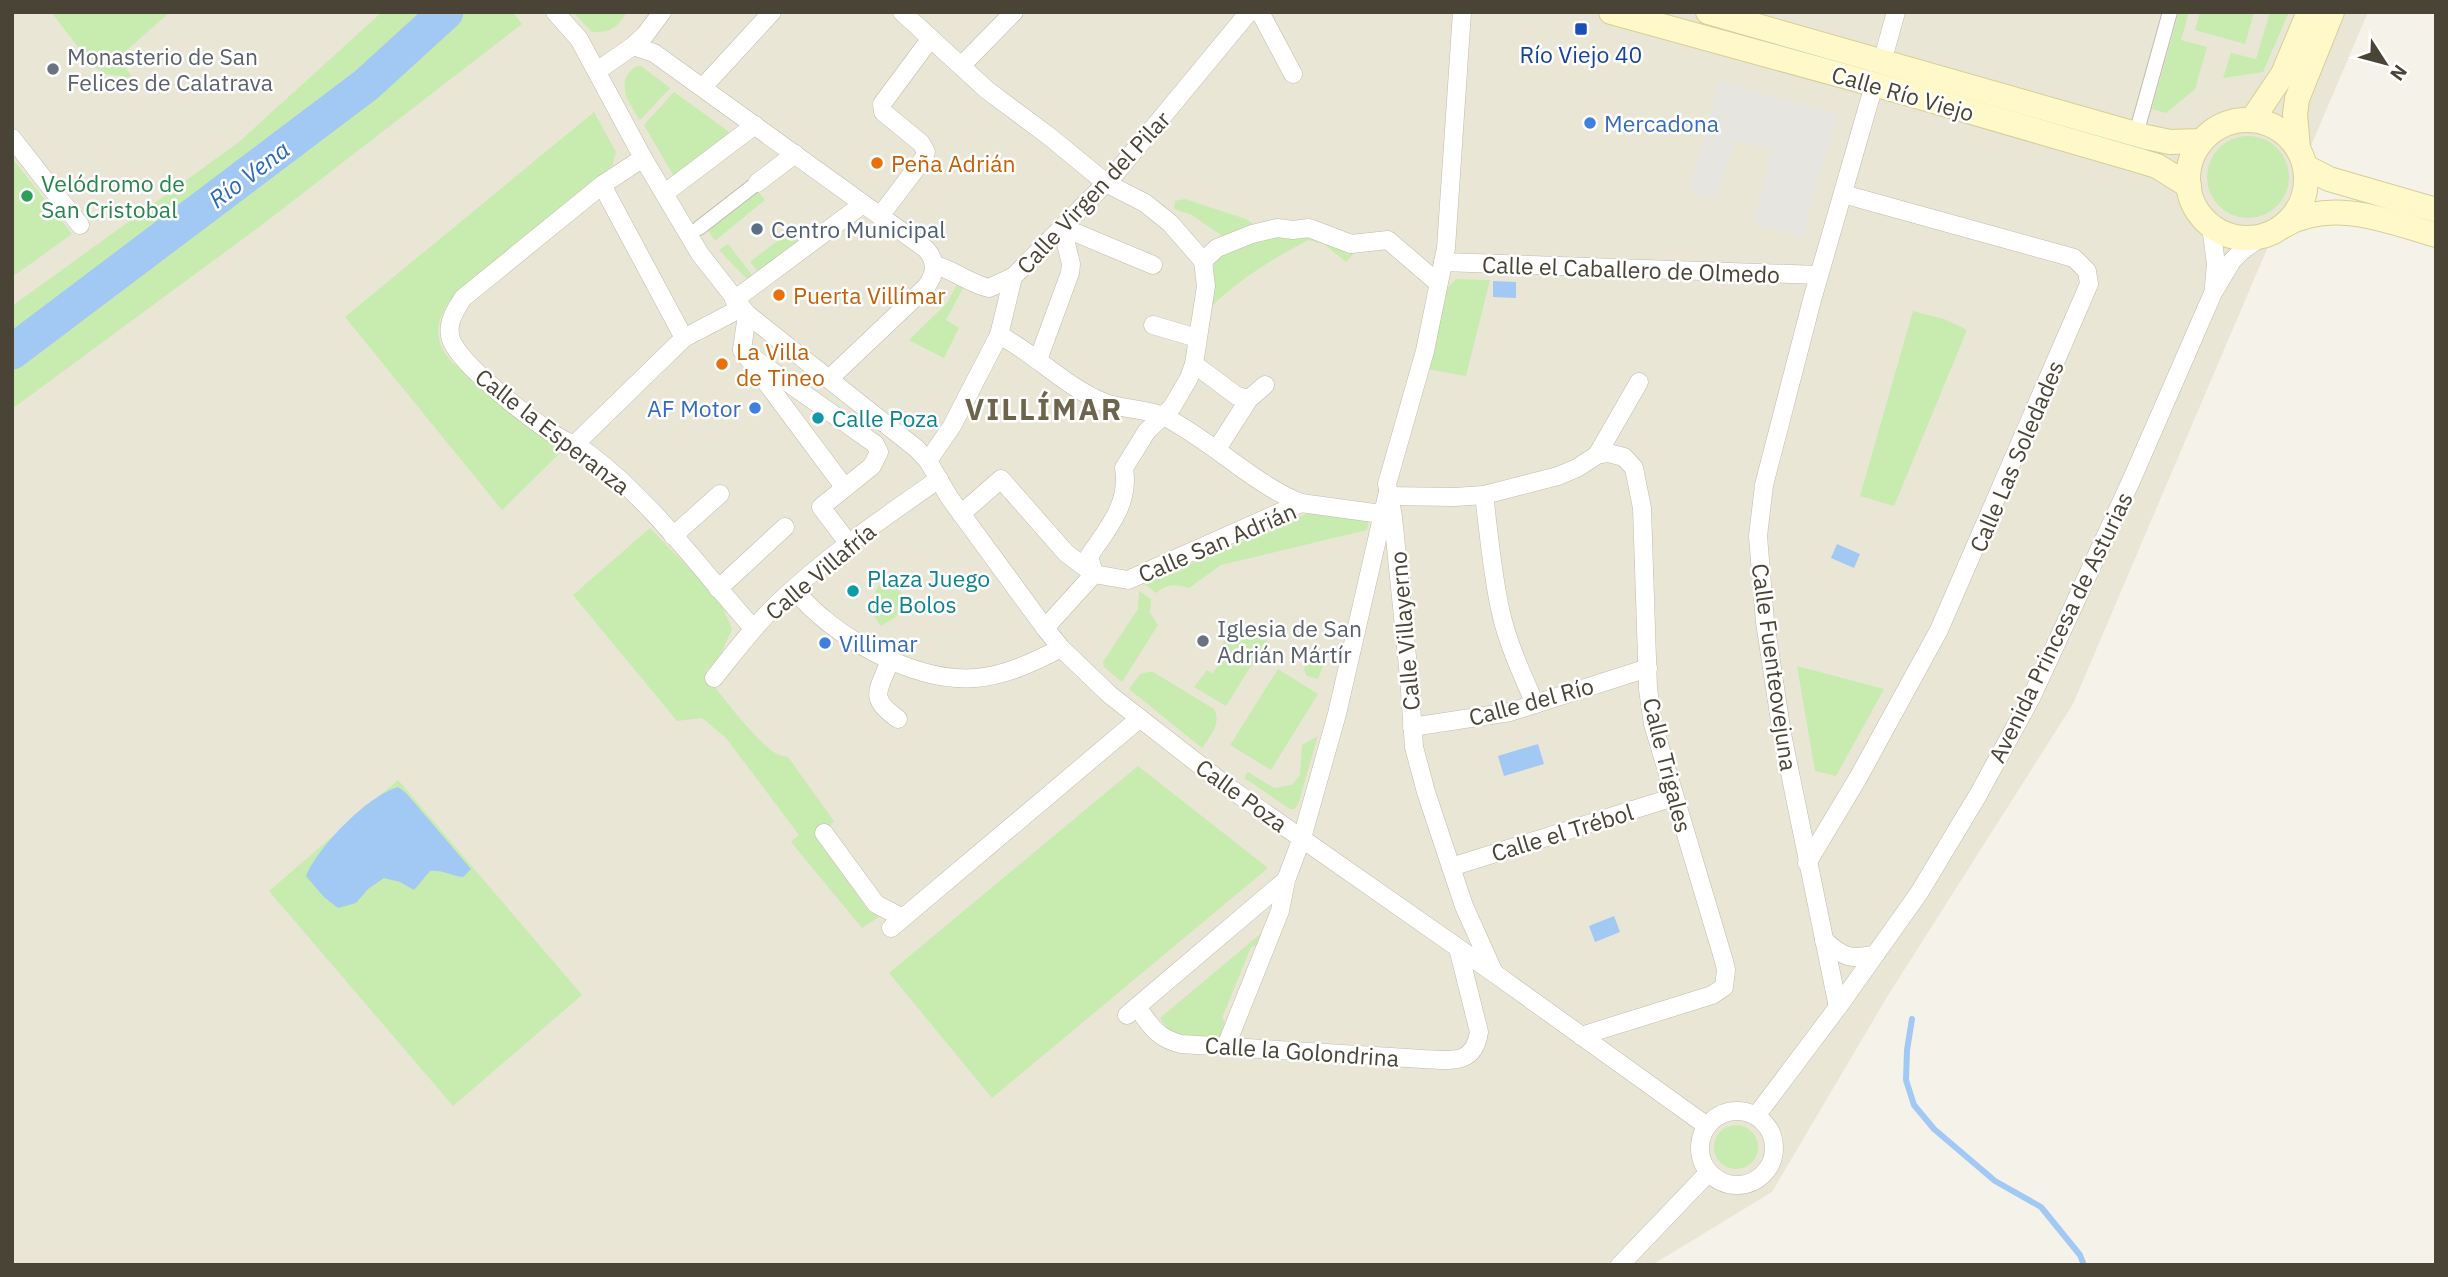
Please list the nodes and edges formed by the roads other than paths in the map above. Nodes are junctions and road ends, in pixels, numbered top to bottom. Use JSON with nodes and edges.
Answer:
{"nodes":[{"id":1,"x":555,"y":12,"type":"edge"},
{"id":2,"x":663,"y":12,"type":"edge"},
{"id":3,"x":772,"y":12,"type":"edge"},
{"id":4,"x":902,"y":12,"type":"edge"},
{"id":5,"x":1014,"y":12,"type":"edge"},
{"id":6,"x":1249,"y":12,"type":"edge"},
{"id":7,"x":1259,"y":12,"type":"edge"},
{"id":8,"x":1462,"y":12,"type":"edge"},
{"id":9,"x":1611,"y":12,"type":"edge"},
{"id":10,"x":1708,"y":12,"type":"edge"},
{"id":11,"x":1896,"y":12,"type":"edge"},
{"id":12,"x":2170,"y":12,"type":"edge"},
{"id":13,"x":2309,"y":12,"type":"edge"},
{"id":14,"x":2332,"y":12,"type":"edge"},
{"id":15,"x":931,"y":38,"type":"junction"},
{"id":16,"x":633,"y":46,"type":"junction"},
{"id":17,"x":962,"y":65,"type":"junction"},
{"id":18,"x":597,"y":71,"type":"junction"},
{"id":19,"x":1878,"y":73,"type":"junction"},
{"id":20,"x":1293,"y":74,"type":"dead end"},
{"id":21,"x":703,"y":87,"type":"junction"},
{"id":22,"x":2252,"y":120,"type":"junction"},
{"id":23,"x":755,"y":125,"type":"junction"},
{"id":24,"x":2136,"y":134,"type":"junction"},
{"id":25,"x":12,"y":138,"type":"edge"},
{"id":26,"x":2201,"y":141,"type":"junction"},
{"id":27,"x":795,"y":154,"type":"junction"},
{"id":28,"x":643,"y":158,"type":"junction"},
{"id":29,"x":2302,"y":158,"type":"junction"},
{"id":30,"x":757,"y":183,"type":"joint"},
{"id":31,"x":1106,"y":183,"type":"junction"},
{"id":32,"x":602,"y":185,"type":"junction"},
{"id":33,"x":2189,"y":186,"type":"junction"},
{"id":34,"x":665,"y":193,"type":"junction"},
{"id":35,"x":1843,"y":194,"type":"junction"},
{"id":36,"x":863,"y":204,"type":"junction"},
{"id":37,"x":2436,"y":210,"type":"edge"},
{"id":38,"x":883,"y":212,"type":"junction"},
{"id":39,"x":2284,"y":225,"type":"junction"},
{"id":40,"x":80,"y":226,"type":"dead end"},
{"id":41,"x":2211,"y":226,"type":"junction"},
{"id":42,"x":1062,"y":227,"type":"junction"},
{"id":43,"x":699,"y":228,"type":"dead end"},
{"id":44,"x":2436,"y":235,"type":"edge"},
{"id":45,"x":2262,"y":236,"type":"junction"},
{"id":46,"x":1203,"y":261,"type":"junction"},
{"id":47,"x":1443,"y":262,"type":"junction"},
{"id":48,"x":935,"y":265,"type":"junction"},
{"id":49,"x":1153,"y":265,"type":"dead end"},
{"id":50,"x":1819,"y":275,"type":"junction"},
{"id":51,"x":1013,"y":277,"type":"junction"},
{"id":52,"x":1438,"y":283,"type":"junction"},
{"id":53,"x":2213,"y":293,"type":"junction"},
{"id":54,"x":740,"y":307,"type":"junction"},
{"id":55,"x":1153,"y":325,"type":"dead end"},
{"id":56,"x":999,"y":335,"type":"junction"},
{"id":57,"x":684,"y":338,"type":"junction"},
{"id":58,"x":1198,"y":338,"type":"junction"},
{"id":59,"x":742,"y":350,"type":"junction"},
{"id":60,"x":1038,"y":360,"type":"junction"},
{"id":61,"x":1194,"y":364,"type":"junction"},
{"id":62,"x":829,"y":379,"type":"junction"},
{"id":63,"x":1639,"y":382,"type":"dead end"},
{"id":64,"x":1265,"y":385,"type":"dead end"},
{"id":65,"x":1249,"y":399,"type":"junction"},
{"id":66,"x":1163,"y":415,"type":"junction"},
{"id":67,"x":574,"y":445,"type":"junction"},
{"id":68,"x":1217,"y":449,"type":"junction"},
{"id":69,"x":1597,"y":455,"type":"junction"},
{"id":70,"x":928,"y":461,"type":"junction"},
{"id":71,"x":939,"y":479,"type":"junction"},
{"id":72,"x":845,"y":488,"type":"junction"},
{"id":73,"x":720,"y":494,"type":"dead end"},
{"id":74,"x":1485,"y":495,"type":"junction"},
{"id":75,"x":1301,"y":503,"type":"junction"},
{"id":76,"x":1385,"y":504,"type":"junction"},
{"id":77,"x":961,"y":514,"type":"junction"},
{"id":78,"x":785,"y":527,"type":"dead end"},
{"id":79,"x":673,"y":536,"type":"junction"},
{"id":80,"x":849,"y":544,"type":"junction"},
{"id":81,"x":1094,"y":574,"type":"junction"},
{"id":82,"x":718,"y":589,"type":"junction"},
{"id":83,"x":794,"y":589,"type":"junction"},
{"id":84,"x":753,"y":628,"type":"junction"},
{"id":85,"x":1045,"y":628,"type":"junction"},
{"id":86,"x":1060,"y":648,"type":"junction"},
{"id":87,"x":886,"y":658,"type":"junction"},
{"id":88,"x":1648,"y":668,"type":"junction"},
{"id":89,"x":714,"y":678,"type":"dead end"},
{"id":90,"x":1535,"y":704,"type":"junction"},
{"id":91,"x":898,"y":719,"type":"dead end"},
{"id":92,"x":1139,"y":719,"type":"junction"},
{"id":93,"x":1412,"y":727,"type":"junction"},
{"id":94,"x":1674,"y":797,"type":"junction"},
{"id":95,"x":824,"y":833,"type":"dead end"},
{"id":96,"x":1302,"y":838,"type":"junction"},
{"id":97,"x":1807,"y":863,"type":"junction"},
{"id":98,"x":1451,"y":867,"type":"junction"},
{"id":99,"x":1286,"y":880,"type":"junction"},
{"id":100,"x":1824,"y":940,"type":"junction"},
{"id":101,"x":1458,"y":948,"type":"junction"},
{"id":102,"x":1876,"y":954,"type":"junction"},
{"id":103,"x":1494,"y":972,"type":"junction"},
{"id":104,"x":1838,"y":1007,"type":"junction"},
{"id":105,"x":1581,"y":1036,"type":"junction"},
{"id":106,"x":1226,"y":1046,"type":"junction"},
{"id":107,"x":1756,"y":1116,"type":"junction"},
{"id":108,"x":1707,"y":1126,"type":"junction"},
{"id":109,"x":1709,"y":1172,"type":"junction"},
{"id":110,"x":1620,"y":1265,"type":"edge"}],
"edges":[{"from":1,"to":18,"type":"street","name":"Calle Poza"},
{"from":2,"to":16,"type":"street"},
{"from":3,"to":21,"type":"street"},
{"from":4,"to":15,"type":"street"},
{"from":5,"to":17,"type":"street"},
{"from":6,"to":31,"type":"street","name":"Calle Virgen del Pilar"},
{"from":7,"to":20,"type":"street"},
{"from":8,"to":47,"type":"street","name":"Calle Villayerno"},
{"from":9,"to":19,"type":"main road","name":"Calle Río Viejo"},
{"from":10,"to":19,"type":"main road","name":"Calle Río Viejo"},
{"from":11,"to":19,"type":"street","name":"Calle Fuenteovejuna"},
{"from":12,"to":24,"type":"street"},
{"from":13,"to":22,"type":"main road"},
{"from":14,"to":29,"type":"main road"},
{"from":15,"to":17,"type":"street"},
{"from":15,"to":38,"type":"street"},
{"from":16,"to":18,"type":"street"},
{"from":16,"to":21,"type":"street"},
{"from":17,"to":31,"type":"street"},
{"from":18,"to":28,"type":"street","name":"Calle Poza"},
{"from":19,"to":24,"type":"main road","name":"Calle Río Viejo"},
{"from":19,"to":33,"type":"main road","name":"Calle Río Viejo"},
{"from":19,"to":35,"type":"street","name":"Calle Fuenteovejuna"},
{"from":21,"to":23,"type":"street"},
{"from":22,"to":26,"type":"main road"},
{"from":22,"to":29,"type":"main road"},
{"from":23,"to":27,"type":"street"},
{"from":23,"to":34,"type":"street"},
{"from":24,"to":26,"type":"main road","name":"Calle Río Viejo"},
{"from":25,"to":40,"type":"street"},
{"from":26,"to":33,"type":"main road"},
{"from":27,"to":30,"type":"street"},
{"from":27,"to":36,"type":"street"},
{"from":28,"to":32,"type":"street"},
{"from":28,"to":34,"type":"street","name":"Calle Poza"},
{"from":29,"to":37,"type":"main road"},
{"from":29,"to":39,"type":"main road"},
{"from":30,"to":43,"type":"street"},
{"from":31,"to":42,"type":"street","name":"Calle Virgen del Pilar"},
{"from":31,"to":46,"type":"street"},
{"from":32,"to":57,"type":"street"},
{"from":32,"to":67,"type":"street","name":"Calle la Esperanza"},
{"from":33,"to":41,"type":"main road"},
{"from":34,"to":54,"type":"street","name":"Calle Poza"},
{"from":35,"to":50,"type":"street","name":"Calle Fuenteovejuna"},
{"from":35,"to":97,"type":"street","name":"Calle Las Soledades"},
{"from":36,"to":38,"type":"street"},
{"from":36,"to":54,"type":"street"},
{"from":38,"to":48,"type":"street"},
{"from":39,"to":44,"type":"main road"},
{"from":39,"to":45,"type":"main road"},
{"from":41,"to":45,"type":"main road"},
{"from":41,"to":53,"type":"street","name":"Avenida Princesa de Asturias"},
{"from":42,"to":49,"type":"street"},
{"from":42,"to":51,"type":"street","name":"Calle Virgen del Pilar"},
{"from":42,"to":60,"type":"street"},
{"from":45,"to":53,"type":"street","name":"Avenida Princesa de Asturias"},
{"from":46,"to":52,"type":"street"},
{"from":46,"to":58,"type":"street"},
{"from":47,"to":50,"type":"street","name":"Calle el Caballero de Olmedo"},
{"from":47,"to":52,"type":"street","name":"Calle Villayerno"},
{"from":48,"to":51,"type":"street"},
{"from":48,"to":62,"type":"street"},
{"from":50,"to":97,"type":"street","name":"Calle Fuenteovejuna"},
{"from":51,"to":56,"type":"street","name":"Calle Virgen del Pilar"},
{"from":52,"to":76,"type":"street","name":"Calle Villayerno"},
{"from":53,"to":102,"type":"street","name":"Avenida Princesa de Asturias"},
{"from":54,"to":57,"type":"street"},
{"from":54,"to":59,"type":"street"},
{"from":54,"to":62,"type":"street","name":"Calle Poza"},
{"from":55,"to":58,"type":"street"},
{"from":56,"to":60,"type":"street"},
{"from":56,"to":70,"type":"street","name":"Calle Virgen del Pilar"},
{"from":57,"to":67,"type":"street"},
{"from":58,"to":61,"type":"street"},
{"from":59,"to":72,"type":"street"},
{"from":59,"to":72,"type":"street"},
{"from":60,"to":66,"type":"street"},
{"from":61,"to":65,"type":"street"},
{"from":61,"to":66,"type":"street"},
{"from":62,"to":70,"type":"street","name":"Calle Poza"},
{"from":63,"to":69,"type":"street"},
{"from":64,"to":65,"type":"street"},
{"from":65,"to":68,"type":"street"},
{"from":66,"to":68,"type":"street"},
{"from":66,"to":81,"type":"street"},
{"from":67,"to":79,"type":"street","name":"Calle la Esperanza"},
{"from":68,"to":75,"type":"street"},
{"from":69,"to":74,"type":"street","name":"Calle San Adrián"},
{"from":69,"to":88,"type":"street","name":"Calle Trigales"},
{"from":70,"to":71,"type":"street","name":"Calle Poza"},
{"from":71,"to":77,"type":"street","name":"Calle Poza"},
{"from":71,"to":80,"type":"street","name":"Calle Villafría"},
{"from":72,"to":80,"type":"street"},
{"from":73,"to":79,"type":"street"},
{"from":74,"to":76,"type":"street","name":"Calle San Adrián"},
{"from":74,"to":90,"type":"street"},
{"from":75,"to":76,"type":"street","name":"Calle San Adrián"},
{"from":75,"to":81,"type":"street","name":"Calle San Adrián"},
{"from":76,"to":93,"type":"street","name":"Calle Villayerno"},
{"from":76,"to":96,"type":"street"},
{"from":77,"to":81,"type":"street"},
{"from":77,"to":85,"type":"street","name":"Calle Poza"},
{"from":78,"to":82,"type":"street"},
{"from":79,"to":82,"type":"street","name":"Calle la Esperanza"},
{"from":80,"to":83,"type":"street","name":"Calle Villafría"},
{"from":81,"to":85,"type":"street"},
{"from":82,"to":84,"type":"street","name":"Calle la Esperanza"},
{"from":83,"to":84,"type":"street","name":"Calle Villafría"},
{"from":83,"to":87,"type":"street"},
{"from":84,"to":89,"type":"street","name":"Calle Villafría"},
{"from":85,"to":86,"type":"street","name":"Calle Poza"},
{"from":86,"to":87,"type":"street"},
{"from":86,"to":92,"type":"street","name":"Calle Poza"},
{"from":87,"to":91,"type":"street"},
{"from":88,"to":90,"type":"street","name":"Calle del Río"},
{"from":88,"to":94,"type":"street","name":"Calle Trigales"},
{"from":90,"to":93,"type":"street","name":"Calle del Río"},
{"from":92,"to":95,"type":"street"},
{"from":92,"to":96,"type":"street","name":"Calle Poza"},
{"from":93,"to":98,"type":"street","name":"Calle Villayerno"},
{"from":94,"to":98,"type":"street","name":"Calle el Trébol"},
{"from":94,"to":105,"type":"street","name":"Calle Trigales"},
{"from":96,"to":99,"type":"street"},
{"from":96,"to":101,"type":"street","name":"Calle Poza"},
{"from":97,"to":100,"type":"street","name":"Calle Fuenteovejuna"},
{"from":98,"to":103,"type":"street","name":"Calle Villayerno"},
{"from":99,"to":106,"type":"street"},
{"from":99,"to":106,"type":"street","name":"Calle la Golondrina"},
{"from":100,"to":102,"type":"street"},
{"from":100,"to":104,"type":"street","name":"Calle Fuenteovejuna"},
{"from":101,"to":103,"type":"street","name":"Calle Poza"},
{"from":101,"to":106,"type":"street","name":"Calle la Golondrina"},
{"from":102,"to":104,"type":"street","name":"Avenida Princesa de Asturias"},
{"from":103,"to":105,"type":"street","name":"Calle Poza"},
{"from":104,"to":107,"type":"street","name":"Avenida Princesa de Asturias"},
{"from":105,"to":108,"type":"street","name":"Calle Poza"},
{"from":107,"to":108,"type":"street"},
{"from":107,"to":109,"type":"street"},
{"from":108,"to":109,"type":"street"},
{"from":109,"to":110,"type":"street"}]}
